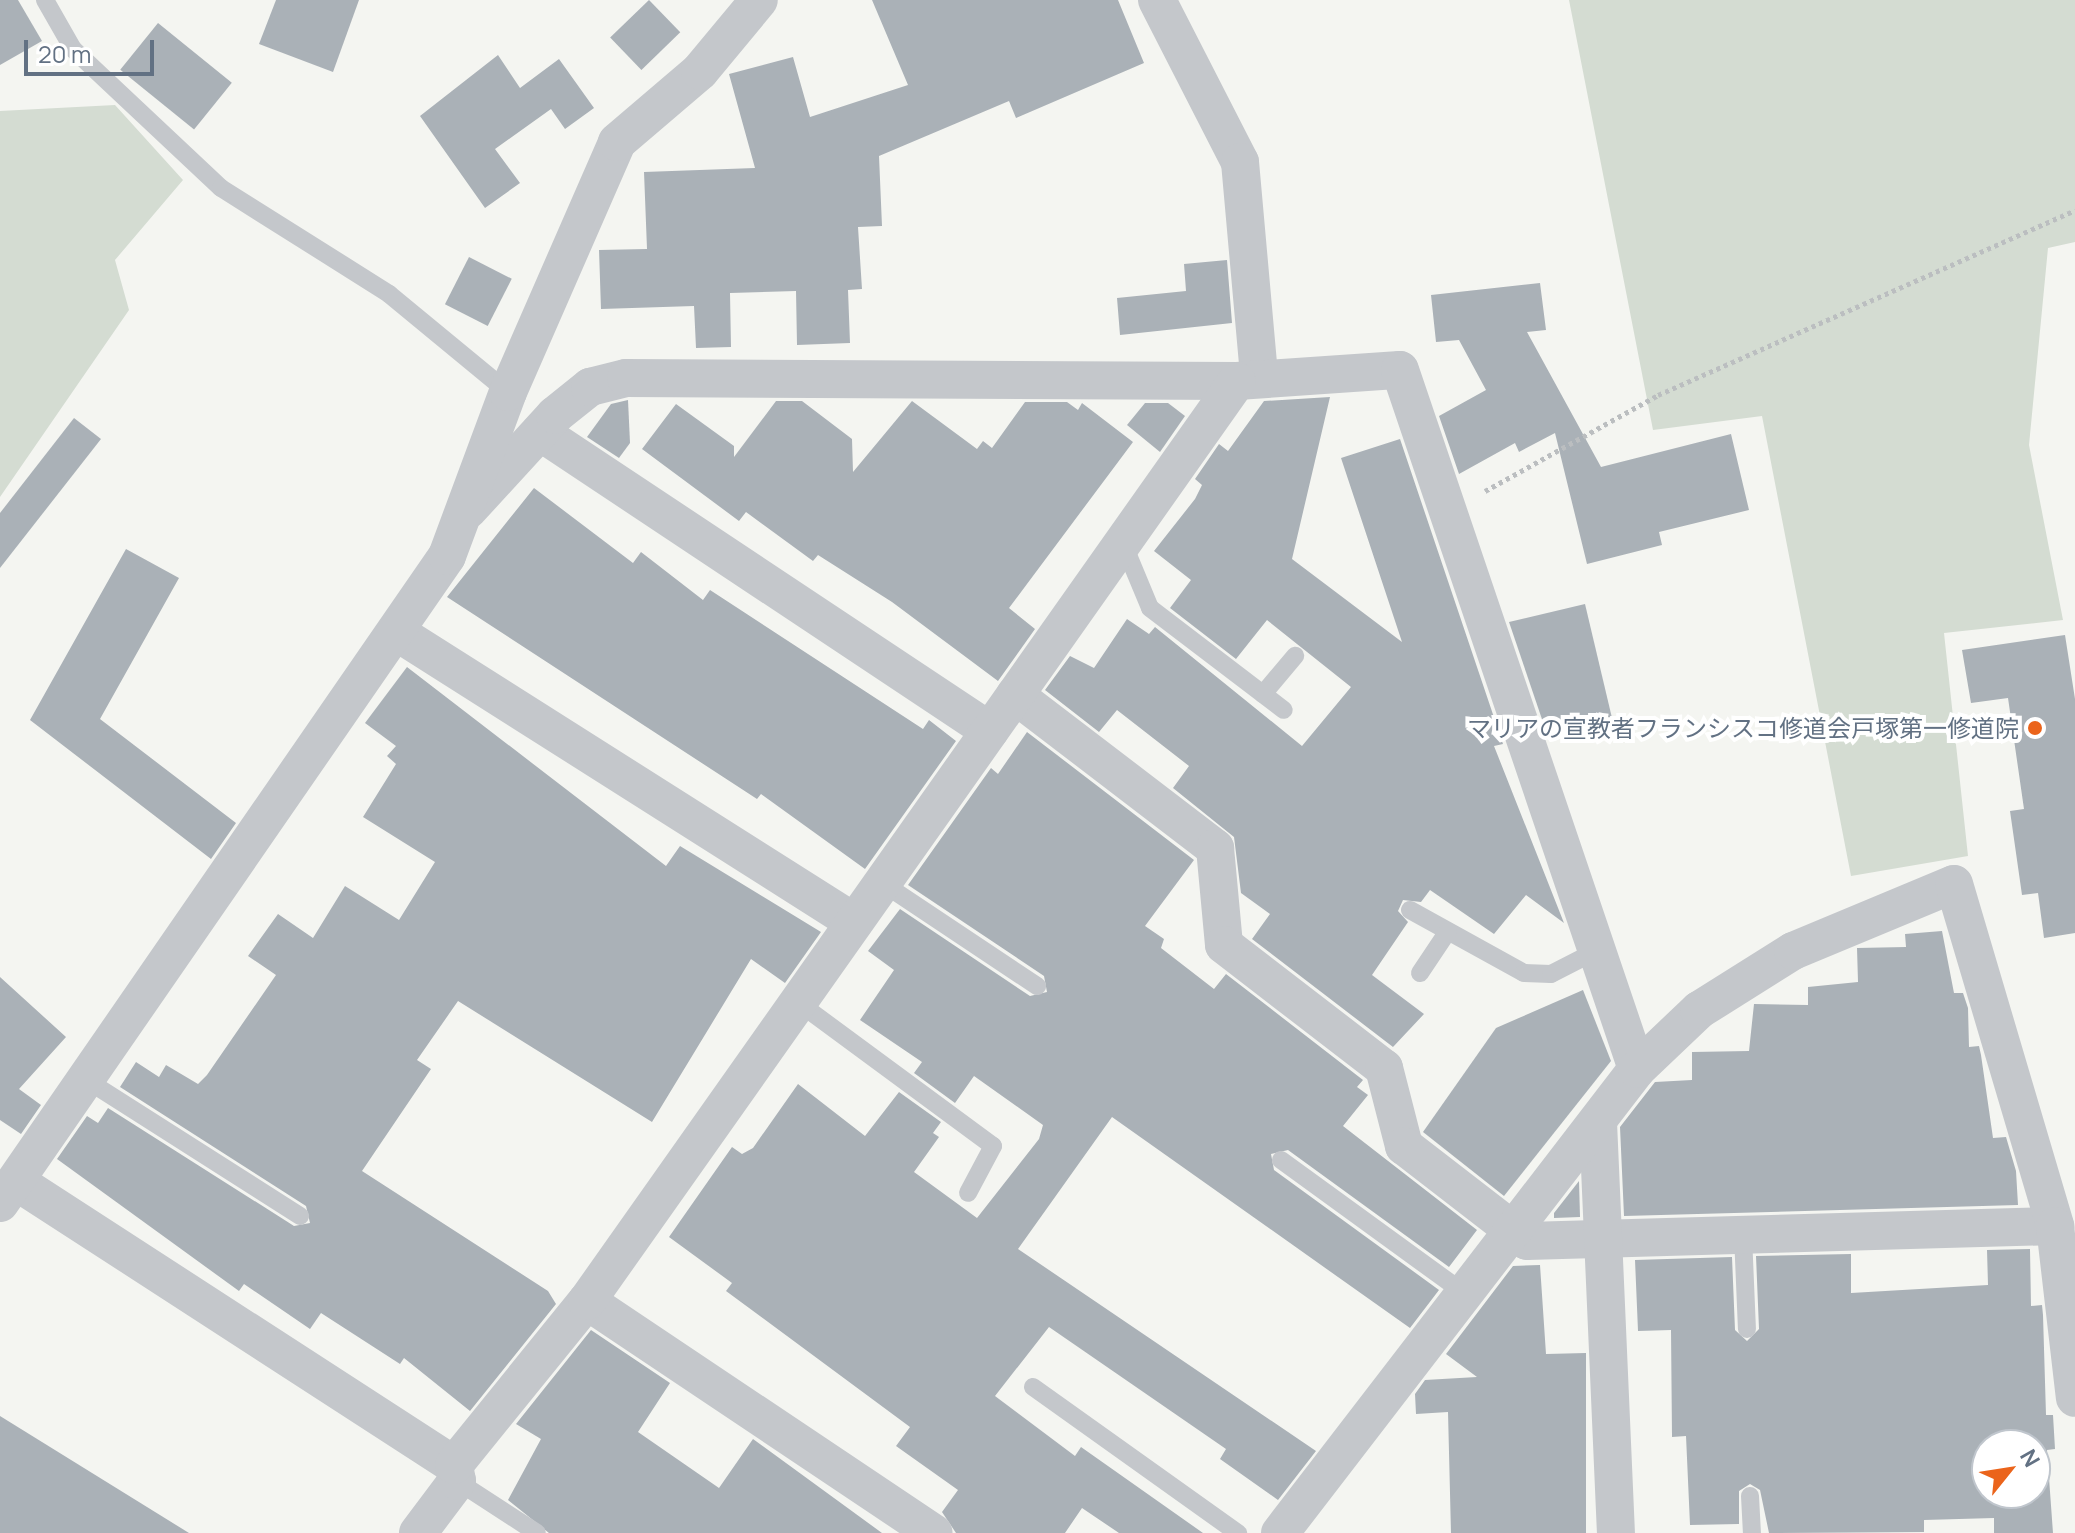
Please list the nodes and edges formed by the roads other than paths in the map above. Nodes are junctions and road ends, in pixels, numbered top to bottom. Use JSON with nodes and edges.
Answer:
{"nodes":[{"id":1,"x":45,"y":0,"type":"edge"},
{"id":2,"x":759,"y":0,"type":"edge"},
{"id":3,"x":1157,"y":0,"type":"edge"},
{"id":4,"x":1248,"y":378,"type":"junction"},
{"id":5,"x":508,"y":392,"type":"junction"},
{"id":6,"x":540,"y":432,"type":"junction"},
{"id":7,"x":468,"y":510,"type":"junction"},
{"id":8,"x":1123,"y":543,"type":"junction"},
{"id":9,"x":398,"y":633,"type":"junction"},
{"id":10,"x":1295,"y":656,"type":"dead end"},
{"id":11,"x":1263,"y":694,"type":"junction"},
{"id":12,"x":1015,"y":695,"type":"junction"},
{"id":13,"x":1284,"y":710,"type":"dead end"},
{"id":14,"x":990,"y":731,"type":"junction"},
{"id":15,"x":884,"y":884,"type":"junction"},
{"id":16,"x":1410,"y":910,"type":"dead end"},
{"id":17,"x":854,"y":922,"type":"junction"},
{"id":18,"x":1448,"y":931,"type":"junction"},
{"id":19,"x":1596,"y":951,"type":"junction"},
{"id":20,"x":1420,"y":973,"type":"dead end"},
{"id":21,"x":1037,"y":986,"type":"dead end"},
{"id":22,"x":799,"y":1003,"type":"junction"},
{"id":23,"x":1637,"y":1069,"type":"junction"},
{"id":24,"x":85,"y":1079,"type":"junction"},
{"id":25,"x":1598,"y":1122,"type":"junction"},
{"id":26,"x":1281,"y":1160,"type":"dead end"},
{"id":27,"x":8,"y":1193,"type":"edge"},
{"id":28,"x":968,"y":1193,"type":"dead end"},
{"id":29,"x":300,"y":1216,"type":"dead end"},
{"id":30,"x":1512,"y":1223,"type":"junction"},
{"id":31,"x":2055,"y":1226,"type":"junction"},
{"id":32,"x":1743,"y":1235,"type":"junction"},
{"id":33,"x":1603,"y":1239,"type":"junction"},
{"id":34,"x":1461,"y":1291,"type":"junction"},
{"id":35,"x":587,"y":1301,"type":"junction"},
{"id":36,"x":1747,"y":1329,"type":"dead end"},
{"id":37,"x":1033,"y":1387,"type":"dead end"},
{"id":38,"x":2075,"y":1398,"type":"edge"},
{"id":39,"x":455,"y":1473,"type":"junction"},
{"id":40,"x":1750,"y":1496,"type":"dead end"},
{"id":41,"x":418,"y":1533,"type":"edge"},
{"id":42,"x":537,"y":1533,"type":"edge"},
{"id":43,"x":934,"y":1533,"type":"edge"},
{"id":44,"x":1238,"y":1533,"type":"edge"},
{"id":45,"x":1280,"y":1533,"type":"edge"},
{"id":46,"x":1616,"y":1533,"type":"edge"},
{"id":47,"x":1752,"y":1533,"type":"edge"}],
"edges":[{"from":1,"to":5,"type":"lane"},
{"from":2,"to":5,"type":"street"},
{"from":3,"to":4,"type":"street"},
{"from":4,"to":6,"type":"street"},
{"from":4,"to":8,"type":"street"},
{"from":4,"to":19,"type":"street"},
{"from":5,"to":7,"type":"street"},
{"from":6,"to":7,"type":"street"},
{"from":6,"to":14,"type":"street"},
{"from":7,"to":9,"type":"street"},
{"from":8,"to":11,"type":"lane"},
{"from":8,"to":12,"type":"street"},
{"from":9,"to":17,"type":"street"},
{"from":9,"to":24,"type":"street"},
{"from":10,"to":11,"type":"lane"},
{"from":11,"to":13,"type":"lane"},
{"from":12,"to":14,"type":"street"},
{"from":12,"to":30,"type":"street"},
{"from":14,"to":15,"type":"street"},
{"from":15,"to":17,"type":"street"},
{"from":15,"to":21,"type":"lane"},
{"from":16,"to":18,"type":"lane"},
{"from":17,"to":22,"type":"street"},
{"from":18,"to":19,"type":"lane"},
{"from":18,"to":20,"type":"lane"},
{"from":19,"to":23,"type":"street"},
{"from":22,"to":28,"type":"lane"},
{"from":22,"to":35,"type":"street"},
{"from":23,"to":25,"type":"street"},
{"from":23,"to":31,"type":"street"},
{"from":24,"to":27,"type":"street"},
{"from":24,"to":29,"type":"lane"},
{"from":25,"to":30,"type":"street"},
{"from":25,"to":33,"type":"street"},
{"from":26,"to":34,"type":"lane"},
{"from":27,"to":39,"type":"street"},
{"from":30,"to":33,"type":"street"},
{"from":30,"to":34,"type":"street"},
{"from":31,"to":32,"type":"street"},
{"from":31,"to":38,"type":"street"},
{"from":32,"to":33,"type":"street"},
{"from":32,"to":36,"type":"lane"},
{"from":33,"to":46,"type":"street"},
{"from":34,"to":45,"type":"street"},
{"from":35,"to":39,"type":"street"},
{"from":35,"to":43,"type":"street"},
{"from":37,"to":44,"type":"lane"},
{"from":39,"to":41,"type":"street"},
{"from":39,"to":42,"type":"lane"},
{"from":40,"to":47,"type":"lane"}]}
